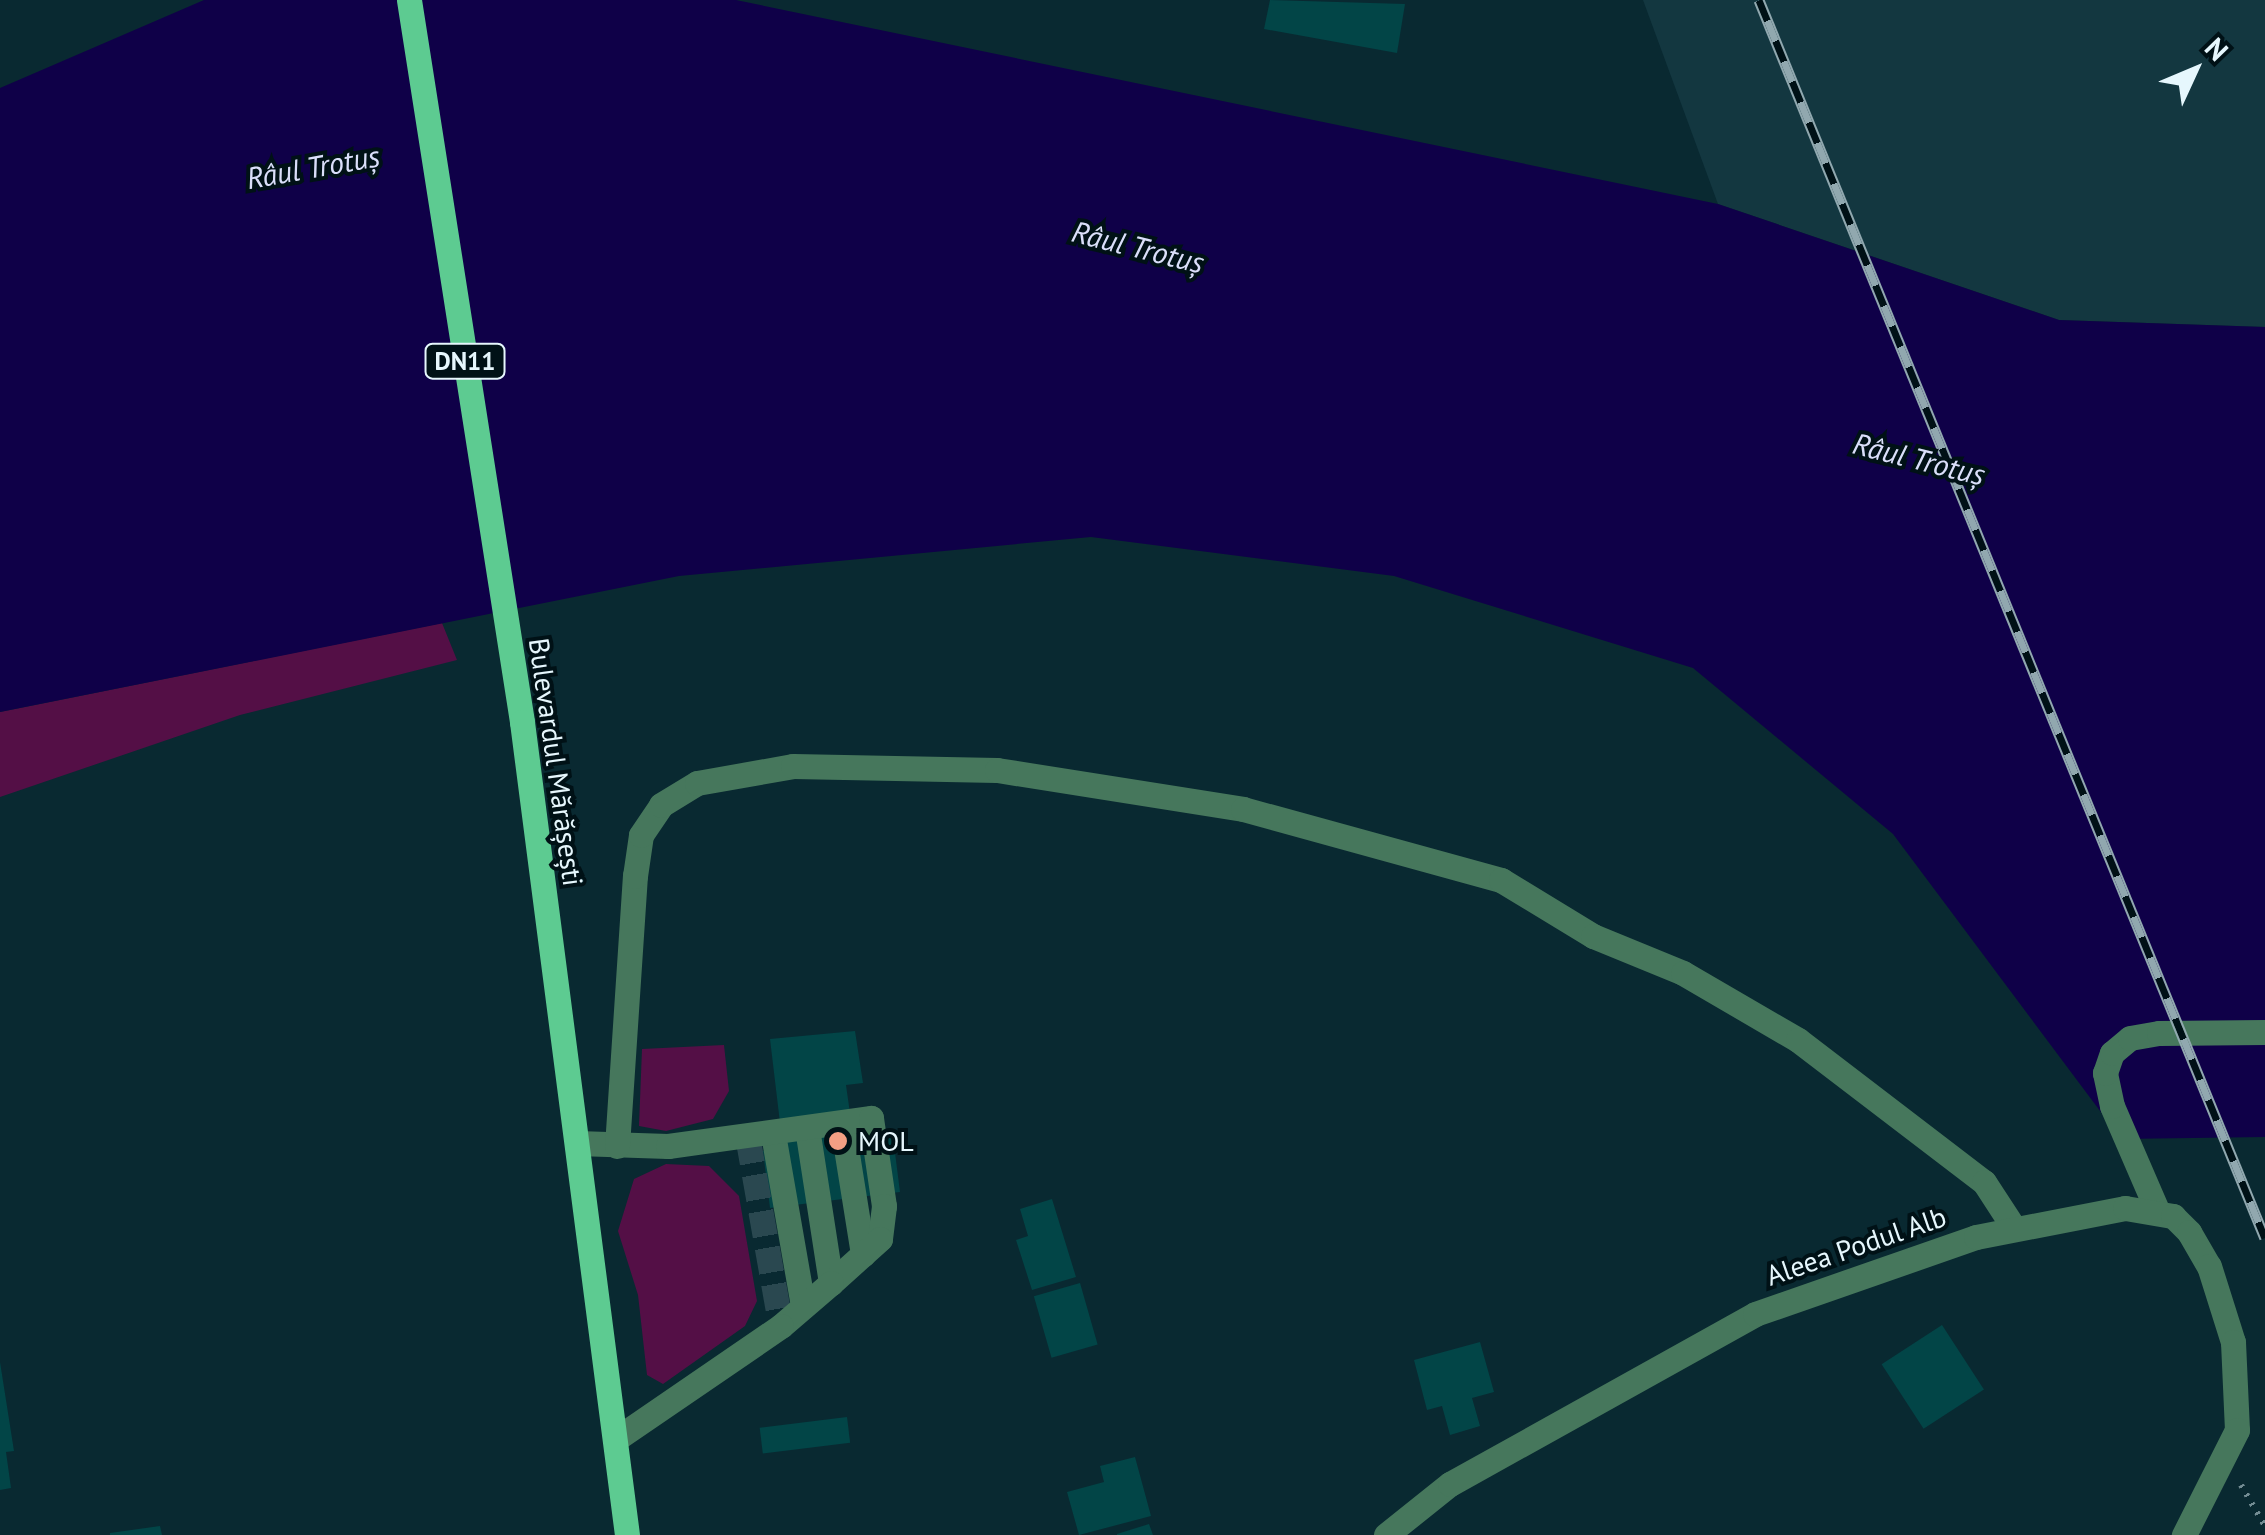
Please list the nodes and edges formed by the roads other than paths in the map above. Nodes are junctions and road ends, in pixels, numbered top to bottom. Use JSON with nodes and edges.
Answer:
{"nodes":[{"id":1,"x":408,"y":0,"type":"edge"},
{"id":2,"x":2265,"y":1032,"type":"edge"},
{"id":3,"x":807,"y":1128,"type":"junction"},
{"id":4,"x":773,"y":1134,"type":"junction"},
{"id":5,"x":577,"y":1142,"type":"junction"},
{"id":6,"x":617,"y":1146,"type":"junction"},
{"id":7,"x":2156,"y":1210,"type":"junction"},
{"id":8,"x":2014,"y":1228,"type":"junction"},
{"id":9,"x":831,"y":1283,"type":"junction"},
{"id":10,"x":803,"y":1306,"type":"junction"},
{"id":11,"x":616,"y":1440,"type":"junction"},
{"id":12,"x":628,"y":1535,"type":"edge"},
{"id":13,"x":1386,"y":1535,"type":"edge"},
{"id":14,"x":2184,"y":1535,"type":"edge"}],
"edges":[{"from":1,"to":5,"type":"main road","name":"Bulevardul Mărășești","number":"DN11"},
{"from":2,"to":7,"type":"street"},
{"from":3,"to":4,"type":"street"},
{"from":3,"to":9,"type":"street"},
{"from":3,"to":9,"type":"street"},
{"from":4,"to":6,"type":"street"},
{"from":4,"to":10,"type":"street"},
{"from":5,"to":6,"type":"street"},
{"from":5,"to":11,"type":"main road","name":"Bulevardul Mărășești","number":"DN11"},
{"from":6,"to":8,"type":"street"},
{"from":7,"to":8,"type":"street","name":"Aleea Podul Alb"},
{"from":7,"to":14,"type":"street"},
{"from":8,"to":13,"type":"street","name":"Aleea Podul Alb"},
{"from":9,"to":10,"type":"street"},
{"from":10,"to":11,"type":"street"},
{"from":11,"to":12,"type":"main road","name":"Bulevardul Mărășești","number":"DN11"}]}
